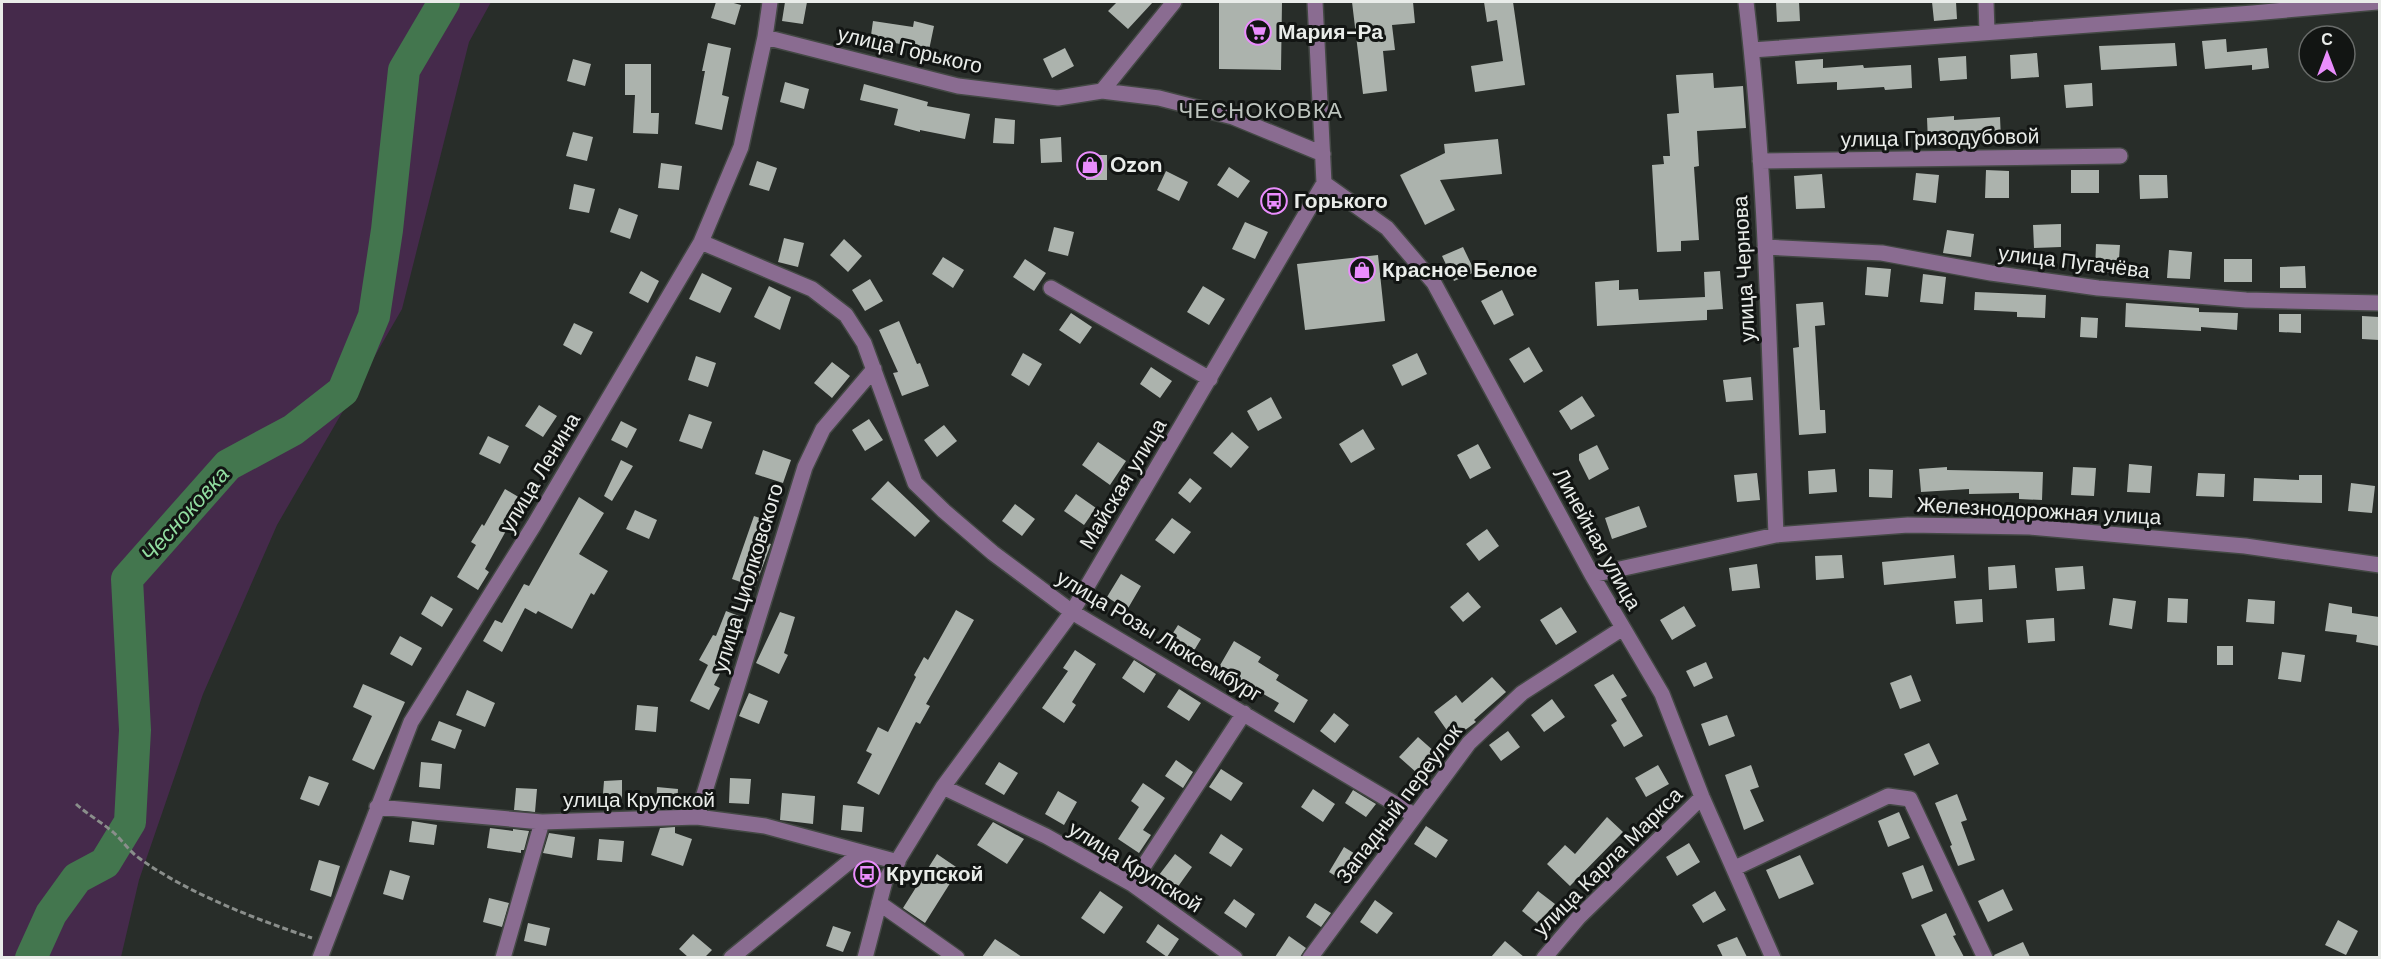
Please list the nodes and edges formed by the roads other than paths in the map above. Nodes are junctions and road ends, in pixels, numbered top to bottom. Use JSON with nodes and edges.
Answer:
{"nodes":[{"id":1,"x":770,"y":2,"type":"edge"},
{"id":2,"x":1174,"y":2,"type":"edge"},
{"id":3,"x":1315,"y":2,"type":"edge"},
{"id":4,"x":1746,"y":2,"type":"edge"},
{"id":5,"x":1986,"y":2,"type":"edge"},
{"id":6,"x":2377,"y":2,"type":"edge"},
{"id":7,"x":1987,"y":32,"type":"junction"},
{"id":8,"x":765,"y":37,"type":"junction"},
{"id":9,"x":1752,"y":50,"type":"junction"},
{"id":10,"x":1102,"y":91,"type":"junction"},
{"id":11,"x":1323,"y":154,"type":"junction"},
{"id":12,"x":2120,"y":156,"type":"dead end"},
{"id":13,"x":1760,"y":161,"type":"junction"},
{"id":14,"x":1324,"y":183,"type":"junction"},
{"id":15,"x":701,"y":242,"type":"junction"},
{"id":16,"x":1765,"y":247,"type":"junction"},
{"id":17,"x":1051,"y":288,"type":"dead end"},
{"id":18,"x":2379,"y":303,"type":"edge"},
{"id":19,"x":874,"y":369,"type":"junction"},
{"id":20,"x":1210,"y":378,"type":"junction"},
{"id":21,"x":1776,"y":535,"type":"junction"},
{"id":22,"x":2379,"y":565,"type":"edge"},
{"id":23,"x":1592,"y":575,"type":"junction"},
{"id":24,"x":1072,"y":612,"type":"junction"},
{"id":25,"x":1623,"y":628,"type":"junction"},
{"id":26,"x":1244,"y":713,"type":"junction"},
{"id":27,"x":943,"y":788,"type":"junction"},
{"id":28,"x":1702,"y":797,"type":"junction"},
{"id":29,"x":377,"y":807,"type":"junction"},
{"id":30,"x":1414,"y":815,"type":"junction"},
{"id":31,"x":697,"y":817,"type":"junction"},
{"id":32,"x":542,"y":822,"type":"junction"},
{"id":33,"x":860,"y":853,"type":"junction"},
{"id":34,"x":898,"y":862,"type":"junction"},
{"id":35,"x":1735,"y":868,"type":"junction"},
{"id":36,"x":1132,"y":884,"type":"junction"},
{"id":37,"x":879,"y":903,"type":"junction"},
{"id":38,"x":320,"y":957,"type":"edge"},
{"id":39,"x":503,"y":957,"type":"edge"},
{"id":40,"x":731,"y":957,"type":"edge"},
{"id":41,"x":865,"y":957,"type":"edge"},
{"id":42,"x":957,"y":957,"type":"edge"},
{"id":43,"x":1235,"y":957,"type":"edge"},
{"id":44,"x":1311,"y":957,"type":"edge"},
{"id":45,"x":1544,"y":957,"type":"edge"},
{"id":46,"x":1773,"y":957,"type":"edge"},
{"id":47,"x":1985,"y":957,"type":"edge"}],
"edges":[{"from":1,"to":8,"type":"street","name":"улица Ленина"},
{"from":2,"to":10,"type":"street"},
{"from":3,"to":11,"type":"street"},
{"from":4,"to":9,"type":"street","name":"улица Чернова"},
{"from":5,"to":7,"type":"street"},
{"from":6,"to":7,"type":"street"},
{"from":7,"to":9,"type":"street"},
{"from":8,"to":10,"type":"street","name":"улица Горького"},
{"from":8,"to":15,"type":"street","name":"улица Ленина"},
{"from":9,"to":13,"type":"street","name":"улица Чернова"},
{"from":10,"to":11,"type":"street","name":"улица Горького"},
{"from":11,"to":14,"type":"street"},
{"from":12,"to":13,"type":"street","name":"улица Гризодубовой"},
{"from":13,"to":16,"type":"street","name":"улица Чернова"},
{"from":14,"to":20,"type":"street","name":"Майская улица"},
{"from":14,"to":23,"type":"street","name":"Линейная улица"},
{"from":15,"to":19,"type":"street","name":"улица Розы Люксембург"},
{"from":15,"to":29,"type":"street","name":"улица Ленина"},
{"from":16,"to":18,"type":"street","name":"улица Пугачёва"},
{"from":16,"to":21,"type":"street","name":"улица Чернова"},
{"from":17,"to":20,"type":"street"},
{"from":19,"to":24,"type":"street","name":"улица Розы Люксембург"},
{"from":19,"to":31,"type":"street","name":"улица Циолковского"},
{"from":20,"to":24,"type":"street","name":"Майская улица"},
{"from":21,"to":22,"type":"street","name":"Железнодорожная улица"},
{"from":21,"to":23,"type":"street","name":"Железнодорожная улица"},
{"from":23,"to":25,"type":"street","name":"Линейная улица"},
{"from":24,"to":26,"type":"street","name":"улица Розы Люксембург"},
{"from":24,"to":27,"type":"street","name":"Майская улица"},
{"from":25,"to":28,"type":"street","name":"Линейная улица"},
{"from":25,"to":30,"type":"street","name":"Западный переулок"},
{"from":26,"to":30,"type":"street","name":"улица Розы Люксембург"},
{"from":26,"to":36,"type":"street"},
{"from":27,"to":34,"type":"street","name":"Майская улица"},
{"from":27,"to":36,"type":"street","name":"улица Крупской"},
{"from":28,"to":35,"type":"street","name":"Линейная улица"},
{"from":28,"to":45,"type":"street","name":"улица Карла Маркса"},
{"from":29,"to":32,"type":"street","name":"улица Крупской"},
{"from":29,"to":38,"type":"street","name":"улица Ленина"},
{"from":30,"to":44,"type":"street","name":"Западный переулок"},
{"from":31,"to":32,"type":"street","name":"улица Крупской"},
{"from":31,"to":33,"type":"street","name":"улица Крупской"},
{"from":32,"to":39,"type":"street"},
{"from":33,"to":34,"type":"street","name":"улица Крупской"},
{"from":33,"to":40,"type":"street"},
{"from":34,"to":37,"type":"street","name":"Майская улица"},
{"from":35,"to":46,"type":"street","name":"Линейная улица"},
{"from":35,"to":47,"type":"street"},
{"from":36,"to":43,"type":"street","name":"улица Крупской"},
{"from":37,"to":41,"type":"street","name":"Майская улица"},
{"from":37,"to":42,"type":"street"}]}
